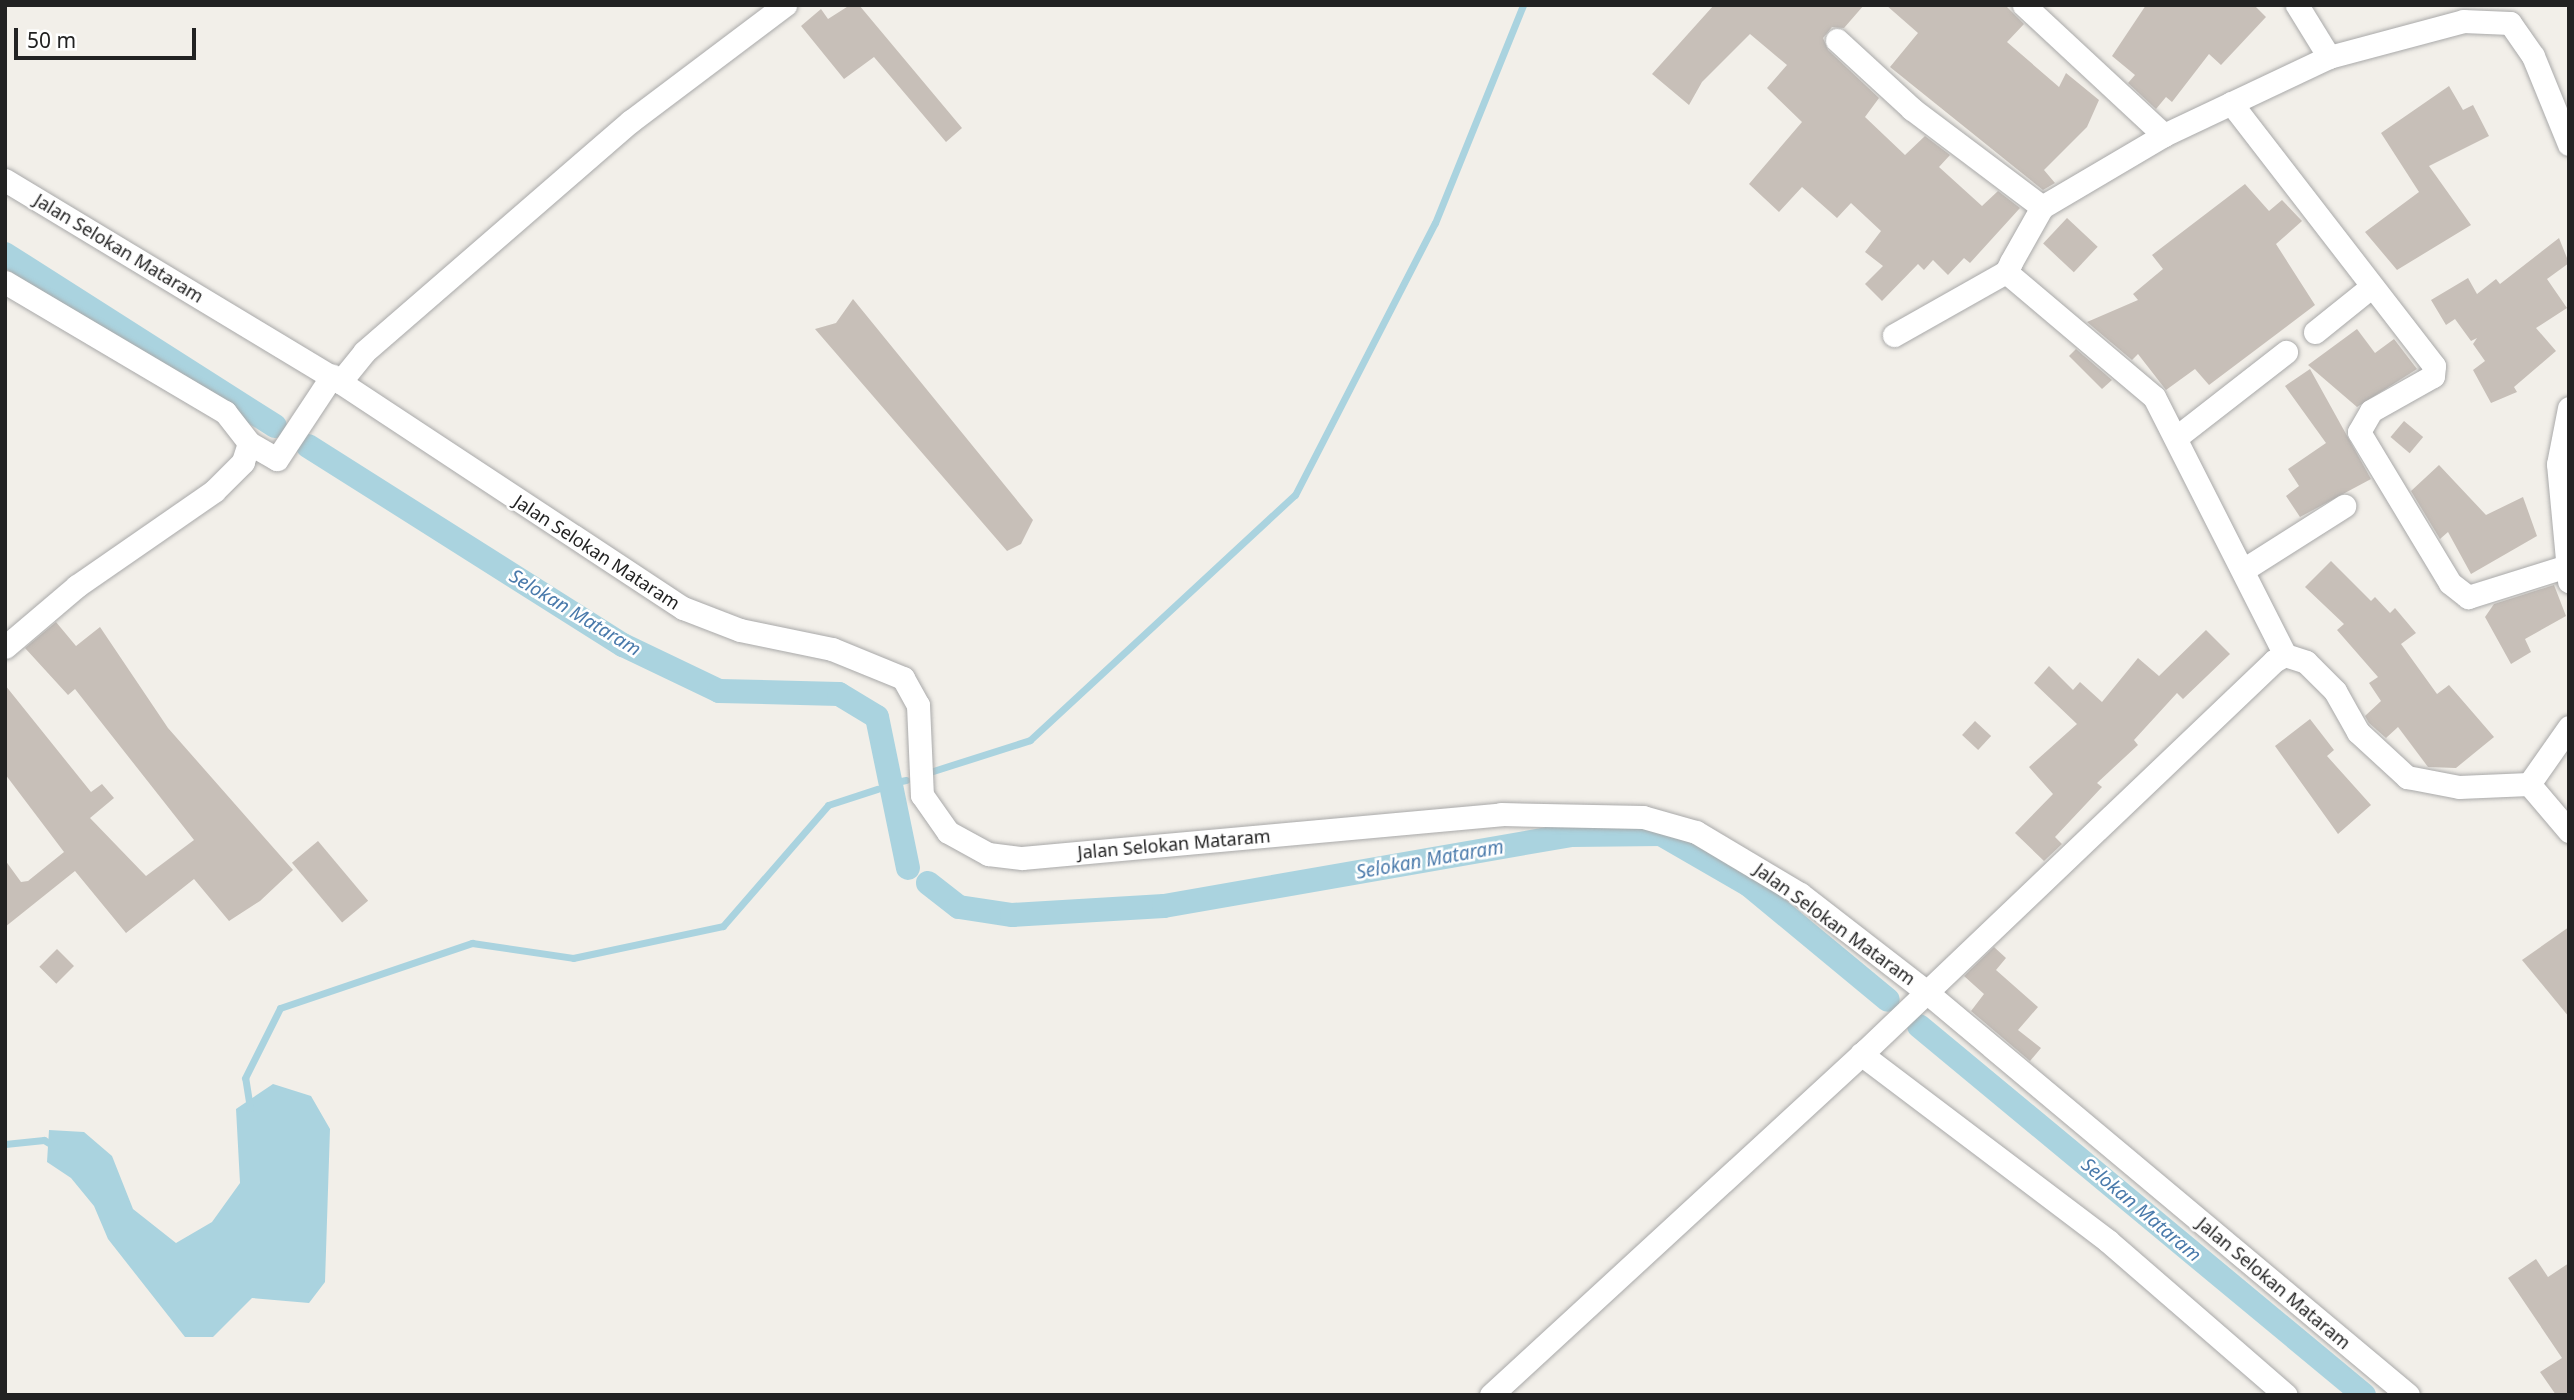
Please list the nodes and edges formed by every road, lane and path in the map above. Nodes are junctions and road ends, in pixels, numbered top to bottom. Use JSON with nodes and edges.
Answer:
{"nodes":[{"id":1,"x":785,"y":5,"type":"edge"},
{"id":2,"x":2024,"y":5,"type":"edge"},
{"id":3,"x":2297,"y":5,"type":"edge"},
{"id":4,"x":1837,"y":40,"type":"dead end"},
{"id":5,"x":2329,"y":57,"type":"junction"},
{"id":6,"x":2231,"y":103,"type":"junction"},
{"id":7,"x":2164,"y":135,"type":"junction"},
{"id":8,"x":2569,"y":144,"type":"edge"},
{"id":9,"x":5,"y":180,"type":"edge"},
{"id":10,"x":2042,"y":207,"type":"junction"},
{"id":11,"x":2006,"y":272,"type":"junction"},
{"id":12,"x":5,"y":282,"type":"edge"},
{"id":13,"x":2371,"y":287,"type":"junction"},
{"id":14,"x":2315,"y":332,"type":"dead end"},
{"id":15,"x":1894,"y":335,"type":"dead end"},
{"id":16,"x":2286,"y":352,"type":"dead end"},
{"id":17,"x":336,"y":379,"type":"junction"},
{"id":18,"x":2569,"y":408,"type":"edge"},
{"id":19,"x":2178,"y":436,"type":"junction"},
{"id":20,"x":249,"y":443,"type":"junction"},
{"id":21,"x":2344,"y":506,"type":"dead end"},
{"id":22,"x":2243,"y":570,"type":"junction"},
{"id":23,"x":2566,"y":574,"type":"edge"},
{"id":24,"x":5,"y":647,"type":"edge"},
{"id":25,"x":2285,"y":655,"type":"junction"},
{"id":26,"x":2569,"y":727,"type":"edge"},
{"id":27,"x":2529,"y":784,"type":"junction"},
{"id":28,"x":2569,"y":831,"type":"edge"},
{"id":29,"x":1924,"y":990,"type":"junction"},
{"id":30,"x":1864,"y":1052,"type":"junction"},
{"id":31,"x":1491,"y":1395,"type":"edge"},
{"id":32,"x":2286,"y":1395,"type":"edge"},
{"id":33,"x":2408,"y":1395,"type":"edge"}],
"edges":[{"from":1,"to":17,"type":"street"},
{"from":2,"to":7,"type":"street"},
{"from":3,"to":5,"type":"street"},
{"from":4,"to":10,"type":"street"},
{"from":5,"to":6,"type":"street"},
{"from":5,"to":8,"type":"street"},
{"from":6,"to":7,"type":"street"},
{"from":6,"to":13,"type":"street"},
{"from":7,"to":10,"type":"street"},
{"from":9,"to":17,"type":"street","name":"Jalan Selokan Mataram"},
{"from":10,"to":11,"type":"street"},
{"from":11,"to":15,"type":"street"},
{"from":11,"to":19,"type":"street"},
{"from":12,"to":20,"type":"street"},
{"from":13,"to":14,"type":"street"},
{"from":13,"to":23,"type":"street"},
{"from":16,"to":19,"type":"street"},
{"from":17,"to":20,"type":"street"},
{"from":17,"to":29,"type":"street","name":"Jalan Selokan Mataram"},
{"from":18,"to":23,"type":"street"},
{"from":19,"to":22,"type":"street"},
{"from":20,"to":24,"type":"street"},
{"from":21,"to":22,"type":"street"},
{"from":22,"to":25,"type":"street"},
{"from":25,"to":27,"type":"street"},
{"from":25,"to":29,"type":"street"},
{"from":26,"to":27,"type":"street"},
{"from":27,"to":28,"type":"street"},
{"from":29,"to":30,"type":"street"},
{"from":29,"to":33,"type":"street","name":"Jalan Selokan Mataram"},
{"from":30,"to":31,"type":"street"},
{"from":30,"to":32,"type":"street"}]}
